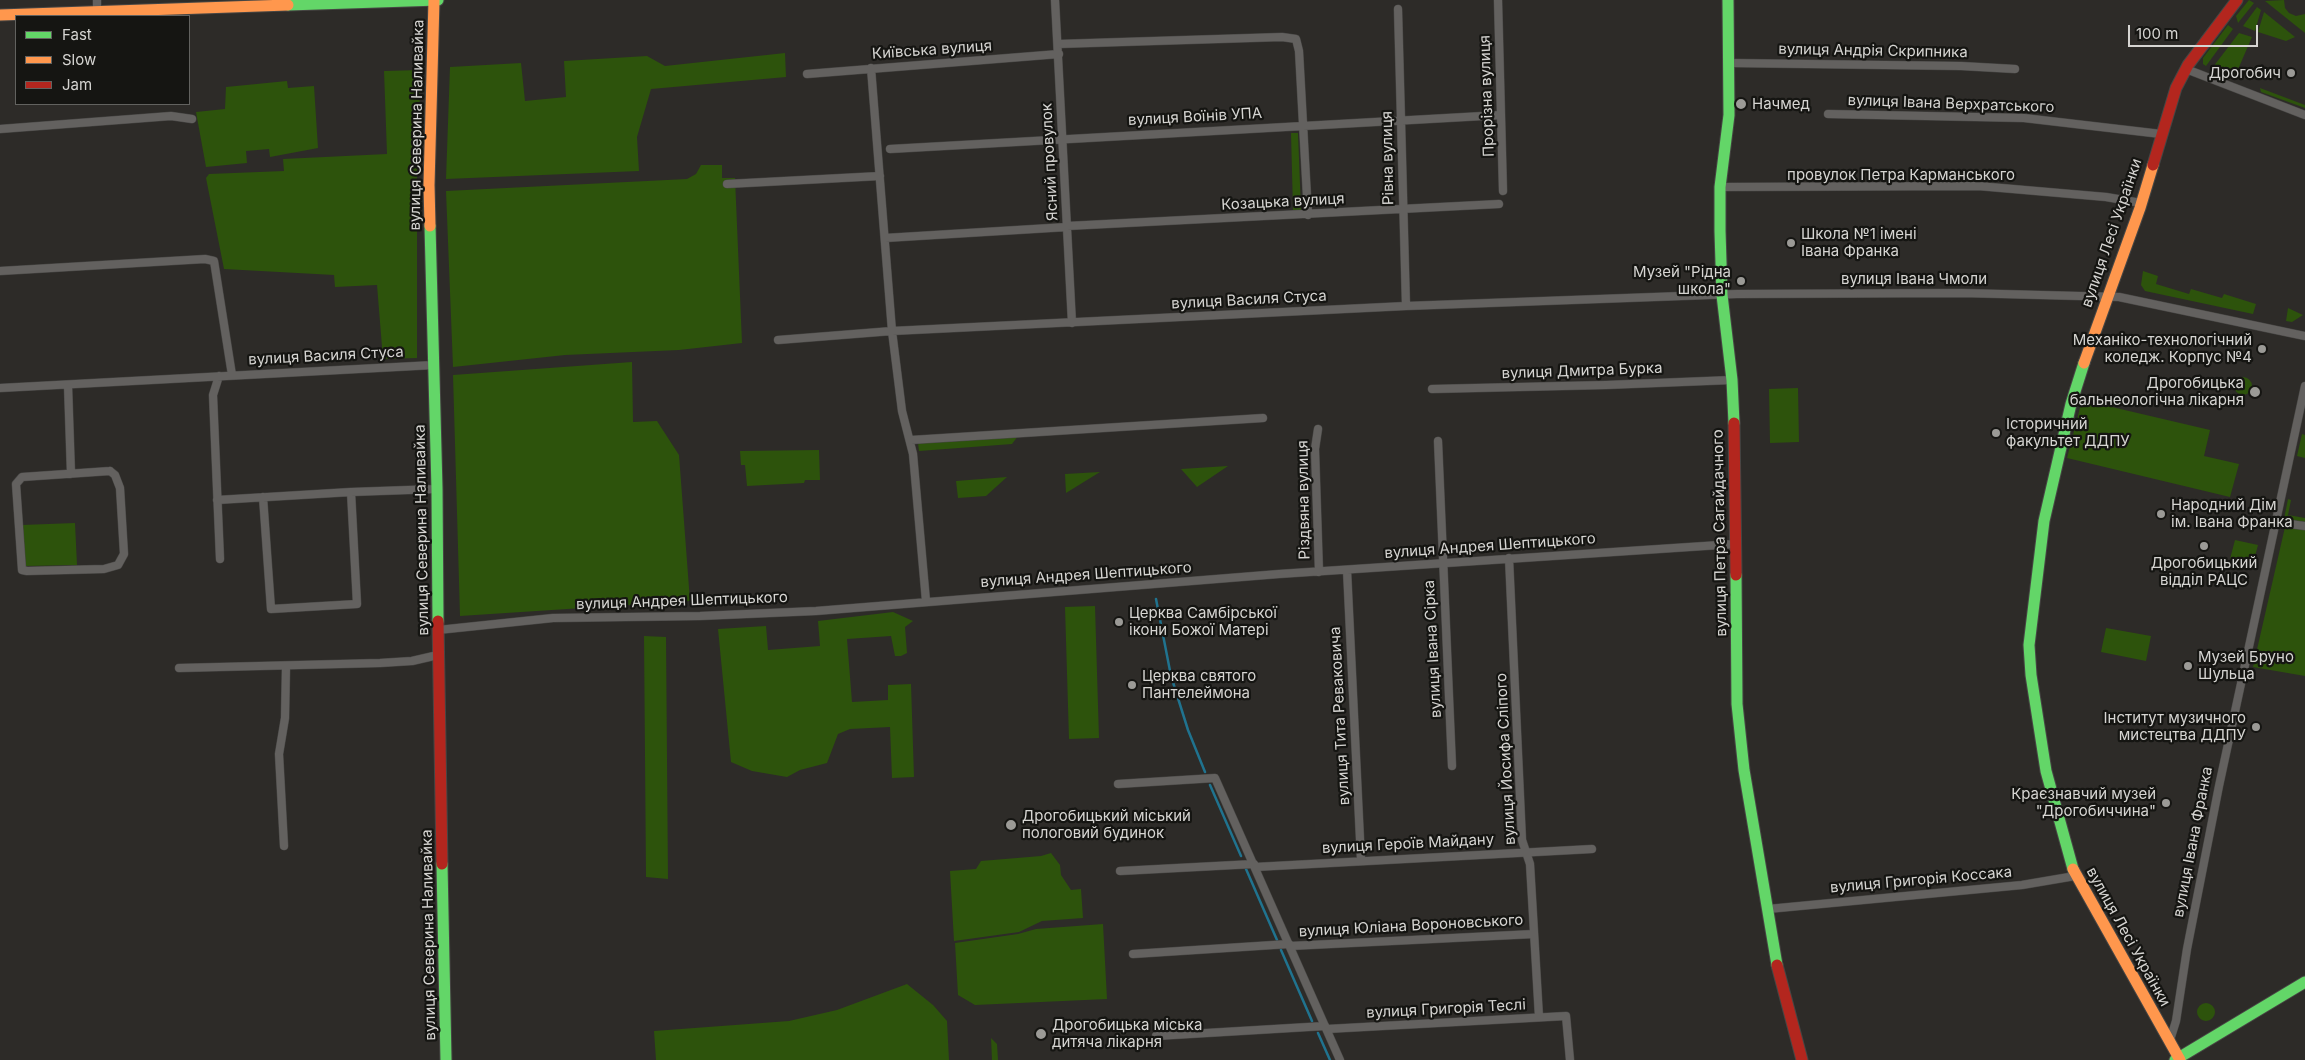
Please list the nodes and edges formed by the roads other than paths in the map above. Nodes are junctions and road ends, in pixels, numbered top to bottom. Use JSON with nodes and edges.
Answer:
{"nodes":[{"id":1,"x":97,"y":0,"type":"edge"},
{"id":2,"x":434,"y":0,"type":"edge"},
{"id":3,"x":438,"y":0,"type":"edge"},
{"id":4,"x":1055,"y":0,"type":"edge"},
{"id":5,"x":1498,"y":0,"type":"edge"},
{"id":6,"x":1728,"y":0,"type":"edge"},
{"id":7,"x":2236,"y":0,"type":"edge"},
{"id":8,"x":1398,"y":9,"type":"dead end"},
{"id":9,"x":97,"y":12,"type":"junction"},
{"id":10,"x":0,"y":15,"type":"edge"},
{"id":11,"x":1058,"y":44,"type":"junction"},
{"id":12,"x":1059,"y":54,"type":"junction"},
{"id":13,"x":1730,"y":63,"type":"junction"},
{"id":14,"x":871,"y":68,"type":"junction"},
{"id":15,"x":2015,"y":69,"type":"dead end"},
{"id":16,"x":2186,"y":69,"type":"junction"},
{"id":17,"x":807,"y":74,"type":"dead end"},
{"id":18,"x":1828,"y":114,"type":"dead end"},
{"id":19,"x":1501,"y":115,"type":"junction"},
{"id":20,"x":2305,"y":115,"type":"edge"},
{"id":21,"x":192,"y":119,"type":"dead end"},
{"id":22,"x":1402,"y":120,"type":"junction"},
{"id":23,"x":1303,"y":124,"type":"junction"},
{"id":24,"x":0,"y":130,"type":"edge"},
{"id":25,"x":2161,"y":134,"type":"junction"},
{"id":26,"x":1063,"y":138,"type":"junction"},
{"id":27,"x":890,"y":149,"type":"dead end"},
{"id":28,"x":880,"y":176,"type":"junction"},
{"id":29,"x":728,"y":184,"type":"dead end"},
{"id":30,"x":1720,"y":187,"type":"junction"},
{"id":31,"x":1503,"y":191,"type":"dead end"},
{"id":32,"x":2142,"y":203,"type":"junction"},
{"id":33,"x":1500,"y":204,"type":"dead end"},
{"id":34,"x":1403,"y":209,"type":"junction"},
{"id":35,"x":1308,"y":215,"type":"junction"},
{"id":36,"x":1067,"y":226,"type":"junction"},
{"id":37,"x":885,"y":238,"type":"junction"},
{"id":38,"x":0,"y":271,"type":"edge"},
{"id":39,"x":1722,"y":295,"type":"junction"},
{"id":40,"x":2107,"y":296,"type":"junction"},
{"id":41,"x":1406,"y":306,"type":"junction"},
{"id":42,"x":1072,"y":323,"type":"junction"},
{"id":43,"x":892,"y":331,"type":"junction"},
{"id":44,"x":2305,"y":336,"type":"edge"},
{"id":45,"x":778,"y":340,"type":"dead end"},
{"id":46,"x":434,"y":365,"type":"junction"},
{"id":47,"x":232,"y":375,"type":"junction"},
{"id":48,"x":219,"y":376,"type":"junction"},
{"id":49,"x":1732,"y":380,"type":"junction"},
{"id":50,"x":68,"y":385,"type":"junction"},
{"id":51,"x":2305,"y":386,"type":"edge"},
{"id":52,"x":0,"y":388,"type":"edge"},
{"id":53,"x":1432,"y":389,"type":"dead end"},
{"id":54,"x":1263,"y":418,"type":"dead end"},
{"id":55,"x":1318,"y":429,"type":"dead end"},
{"id":56,"x":911,"y":440,"type":"junction"},
{"id":57,"x":1438,"y":441,"type":"dead end"},
{"id":58,"x":71,"y":474,"type":"junction"},
{"id":59,"x":437,"y":489,"type":"junction"},
{"id":60,"x":351,"y":492,"type":"junction"},
{"id":61,"x":263,"y":497,"type":"junction"},
{"id":62,"x":217,"y":500,"type":"junction"},
{"id":63,"x":2290,"y":524,"type":"dead end"},
{"id":64,"x":2305,"y":526,"type":"edge"},
{"id":65,"x":1735,"y":544,"type":"junction"},
{"id":66,"x":1509,"y":558,"type":"junction"},
{"id":67,"x":220,"y":559,"type":"dead end"},
{"id":68,"x":1443,"y":564,"type":"junction"},
{"id":69,"x":1347,"y":570,"type":"junction"},
{"id":70,"x":1319,"y":572,"type":"junction"},
{"id":71,"x":926,"y":601,"type":"junction"},
{"id":72,"x":438,"y":630,"type":"junction"},
{"id":73,"x":438,"y":656,"type":"junction"},
{"id":74,"x":286,"y":667,"type":"junction"},
{"id":75,"x":179,"y":668,"type":"dead end"},
{"id":76,"x":1452,"y":766,"type":"dead end"},
{"id":77,"x":1118,"y":784,"type":"dead end"},
{"id":78,"x":284,"y":846,"type":"dead end"},
{"id":79,"x":1592,"y":849,"type":"dead end"},
{"id":80,"x":1526,"y":852,"type":"junction"},
{"id":81,"x":1361,"y":860,"type":"junction"},
{"id":82,"x":1255,"y":866,"type":"junction"},
{"id":83,"x":1120,"y":871,"type":"dead end"},
{"id":84,"x":2076,"y":876,"type":"junction"},
{"id":85,"x":1768,"y":909,"type":"junction"},
{"id":86,"x":1534,"y":934,"type":"junction"},
{"id":87,"x":1290,"y":945,"type":"junction"},
{"id":88,"x":1132,"y":954,"type":"dead end"},
{"id":89,"x":2305,"y":982,"type":"edge"},
{"id":90,"x":1539,"y":1017,"type":"junction"},
{"id":91,"x":1326,"y":1027,"type":"junction"},
{"id":92,"x":1156,"y":1036,"type":"dead end"},
{"id":93,"x":2170,"y":1040,"type":"junction"},
{"id":94,"x":2178,"y":1059,"type":"edge"},
{"id":95,"x":446,"y":1060,"type":"edge"},
{"id":96,"x":1340,"y":1060,"type":"edge"},
{"id":97,"x":1570,"y":1060,"type":"edge"},
{"id":98,"x":1802,"y":1060,"type":"edge"}],
"edges":[{"from":1,"to":9,"type":"street"},
{"from":2,"to":3,"type":"street"},
{"from":2,"to":9,"type":"street"},
{"from":2,"to":46,"type":"street","name":"вулиця Северина Наливайка"},
{"from":4,"to":11,"type":"street","name":"Ясний провулок"},
{"from":5,"to":19,"type":"street","name":"Прорізна вулиця"},
{"from":6,"to":13,"type":"street","name":"вулиця Петра Сагайдачного"},
{"from":7,"to":16,"type":"street","name":"вулиця Лесі Українки"},
{"from":8,"to":22,"type":"street","name":"Рівна вулиця"},
{"from":9,"to":10,"type":"street"},
{"from":11,"to":12,"type":"street","name":"Ясний провулок"},
{"from":11,"to":23,"type":"street"},
{"from":12,"to":14,"type":"street","name":"Київська вулиця"},
{"from":12,"to":26,"type":"street","name":"Ясний провулок"},
{"from":13,"to":15,"type":"street","name":"вулиця Андрія Скрипника"},
{"from":13,"to":30,"type":"street","name":"вулиця Петра Сагайдачного"},
{"from":14,"to":17,"type":"street","name":"Київська вулиця"},
{"from":14,"to":28,"type":"street"},
{"from":16,"to":20,"type":"street"},
{"from":16,"to":25,"type":"street","name":"вулиця Лесі Українки"},
{"from":18,"to":25,"type":"street","name":"вулиця Івана Верхратського"},
{"from":19,"to":22,"type":"street","name":"вулиця Воїнів УПА"},
{"from":19,"to":31,"type":"street","name":"Прорізна вулиця"},
{"from":21,"to":24,"type":"street"},
{"from":22,"to":23,"type":"street","name":"вулиця Воїнів УПА"},
{"from":22,"to":34,"type":"street","name":"Рівна вулиця"},
{"from":23,"to":26,"type":"street","name":"вулиця Воїнів УПА"},
{"from":23,"to":35,"type":"street"},
{"from":25,"to":32,"type":"street","name":"вулиця Лесі Українки"},
{"from":26,"to":27,"type":"street","name":"вулиця Воїнів УПА"},
{"from":26,"to":36,"type":"street","name":"Ясний провулок"},
{"from":28,"to":29,"type":"street"},
{"from":28,"to":37,"type":"street"},
{"from":30,"to":32,"type":"street","name":"провулок Петра Карманського"},
{"from":30,"to":39,"type":"street","name":"вулиця Петра Сагайдачного"},
{"from":32,"to":40,"type":"street","name":"вулиця Лесі Українки"},
{"from":33,"to":34,"type":"street","name":"Козацька вулиця"},
{"from":34,"to":35,"type":"street","name":"Козацька вулиця"},
{"from":34,"to":41,"type":"street","name":"Рівна вулиця"},
{"from":35,"to":36,"type":"street","name":"Козацька вулиця"},
{"from":36,"to":37,"type":"street","name":"Козацька вулиця"},
{"from":36,"to":42,"type":"street","name":"Ясний провулок"},
{"from":37,"to":43,"type":"street"},
{"from":38,"to":47,"type":"street"},
{"from":39,"to":40,"type":"street","name":"вулиця Івана Чмоли"},
{"from":39,"to":41,"type":"street","name":"вулиця Василя Стуса"},
{"from":39,"to":49,"type":"street","name":"вулиця Петра Сагайдачного"},
{"from":40,"to":44,"type":"street","name":"вулиця Івана Чмоли"},
{"from":40,"to":84,"type":"street","name":"вулиця Лесі Українки"},
{"from":41,"to":42,"type":"street","name":"вулиця Василя Стуса"},
{"from":42,"to":43,"type":"street","name":"вулиця Василя Стуса"},
{"from":43,"to":45,"type":"street","name":"вулиця Василя Стуса"},
{"from":43,"to":56,"type":"street"},
{"from":46,"to":47,"type":"street","name":"вулиця Василя Стуса"},
{"from":46,"to":59,"type":"street","name":"вулиця Северина Наливайка"},
{"from":47,"to":48,"type":"street","name":"вулиця Василя Стуса"},
{"from":48,"to":50,"type":"street","name":"вулиця Василя Стуса"},
{"from":48,"to":62,"type":"street"},
{"from":49,"to":53,"type":"street","name":"вулиця Дмитра Бурка"},
{"from":49,"to":65,"type":"street","name":"вулиця Петра Сагайдачного"},
{"from":50,"to":52,"type":"street","name":"вулиця Василя Стуса"},
{"from":50,"to":58,"type":"street"},
{"from":51,"to":93,"type":"street","name":"вулиця Івана Франка"},
{"from":54,"to":56,"type":"street"},
{"from":55,"to":70,"type":"street","name":"Різдвяна вулиця"},
{"from":56,"to":71,"type":"street"},
{"from":57,"to":68,"type":"street","name":"вулиця Івана Сірка"},
{"from":58,"to":58,"type":"street"},
{"from":59,"to":60,"type":"street"},
{"from":59,"to":72,"type":"street","name":"вулиця Северина Наливайка"},
{"from":60,"to":61,"type":"street"},
{"from":60,"to":61,"type":"street"},
{"from":61,"to":62,"type":"street"},
{"from":62,"to":67,"type":"street"},
{"from":63,"to":64,"type":"street"},
{"from":65,"to":66,"type":"street","name":"вулиця Андрея Шептицького"},
{"from":65,"to":85,"type":"street","name":"вулиця Петра Сагайдачного"},
{"from":66,"to":68,"type":"street","name":"вулиця Андрея Шептицького"},
{"from":66,"to":80,"type":"street","name":"вулиця Йосифа Сліпого"},
{"from":68,"to":69,"type":"street","name":"вулиця Андрея Шептицького"},
{"from":68,"to":76,"type":"street","name":"вулиця Івана Сірка"},
{"from":69,"to":70,"type":"street","name":"вулиця Андрея Шептицького"},
{"from":69,"to":81,"type":"street","name":"вулиця Тита Реваковича"},
{"from":70,"to":71,"type":"street","name":"вулиця Андрея Шептицького"},
{"from":71,"to":72,"type":"street","name":"вулиця Андрея Шептицького"},
{"from":72,"to":73,"type":"street","name":"вулиця Северина Наливайка"},
{"from":73,"to":74,"type":"street"},
{"from":73,"to":95,"type":"street","name":"вулиця Северина Наливайка"},
{"from":74,"to":75,"type":"street"},
{"from":74,"to":78,"type":"street"},
{"from":77,"to":82,"type":"street"},
{"from":79,"to":80,"type":"street","name":"вулиця Героїв Майдану"},
{"from":80,"to":81,"type":"street","name":"вулиця Героїв Майдану"},
{"from":80,"to":86,"type":"street","name":"вулиця Йосифа Сліпого"},
{"from":81,"to":82,"type":"street","name":"вулиця Героїв Майдану"},
{"from":82,"to":83,"type":"street","name":"вулиця Героїв Майдану"},
{"from":82,"to":87,"type":"street"},
{"from":84,"to":85,"type":"street","name":"вулиця Григорія Коссака"},
{"from":84,"to":93,"type":"street","name":"вулиця Лесі Українки"},
{"from":85,"to":98,"type":"street","name":"вулиця Петра Сагайдачного"},
{"from":86,"to":87,"type":"street","name":"вулиця Юліана Вороновського"},
{"from":86,"to":90,"type":"street","name":"вулиця Йосифа Сліпого"},
{"from":87,"to":88,"type":"street","name":"вулиця Юліана Вороновського"},
{"from":87,"to":91,"type":"street"},
{"from":89,"to":94,"type":"street"},
{"from":90,"to":91,"type":"street","name":"вулиця Григорія Теслі"},
{"from":90,"to":97,"type":"street","name":"вулиця Григорія Теслі"},
{"from":91,"to":92,"type":"street","name":"вулиця Григорія Теслі"},
{"from":91,"to":96,"type":"street"},
{"from":93,"to":94,"type":"street","name":"вулиця Лесі Українки"}]}
